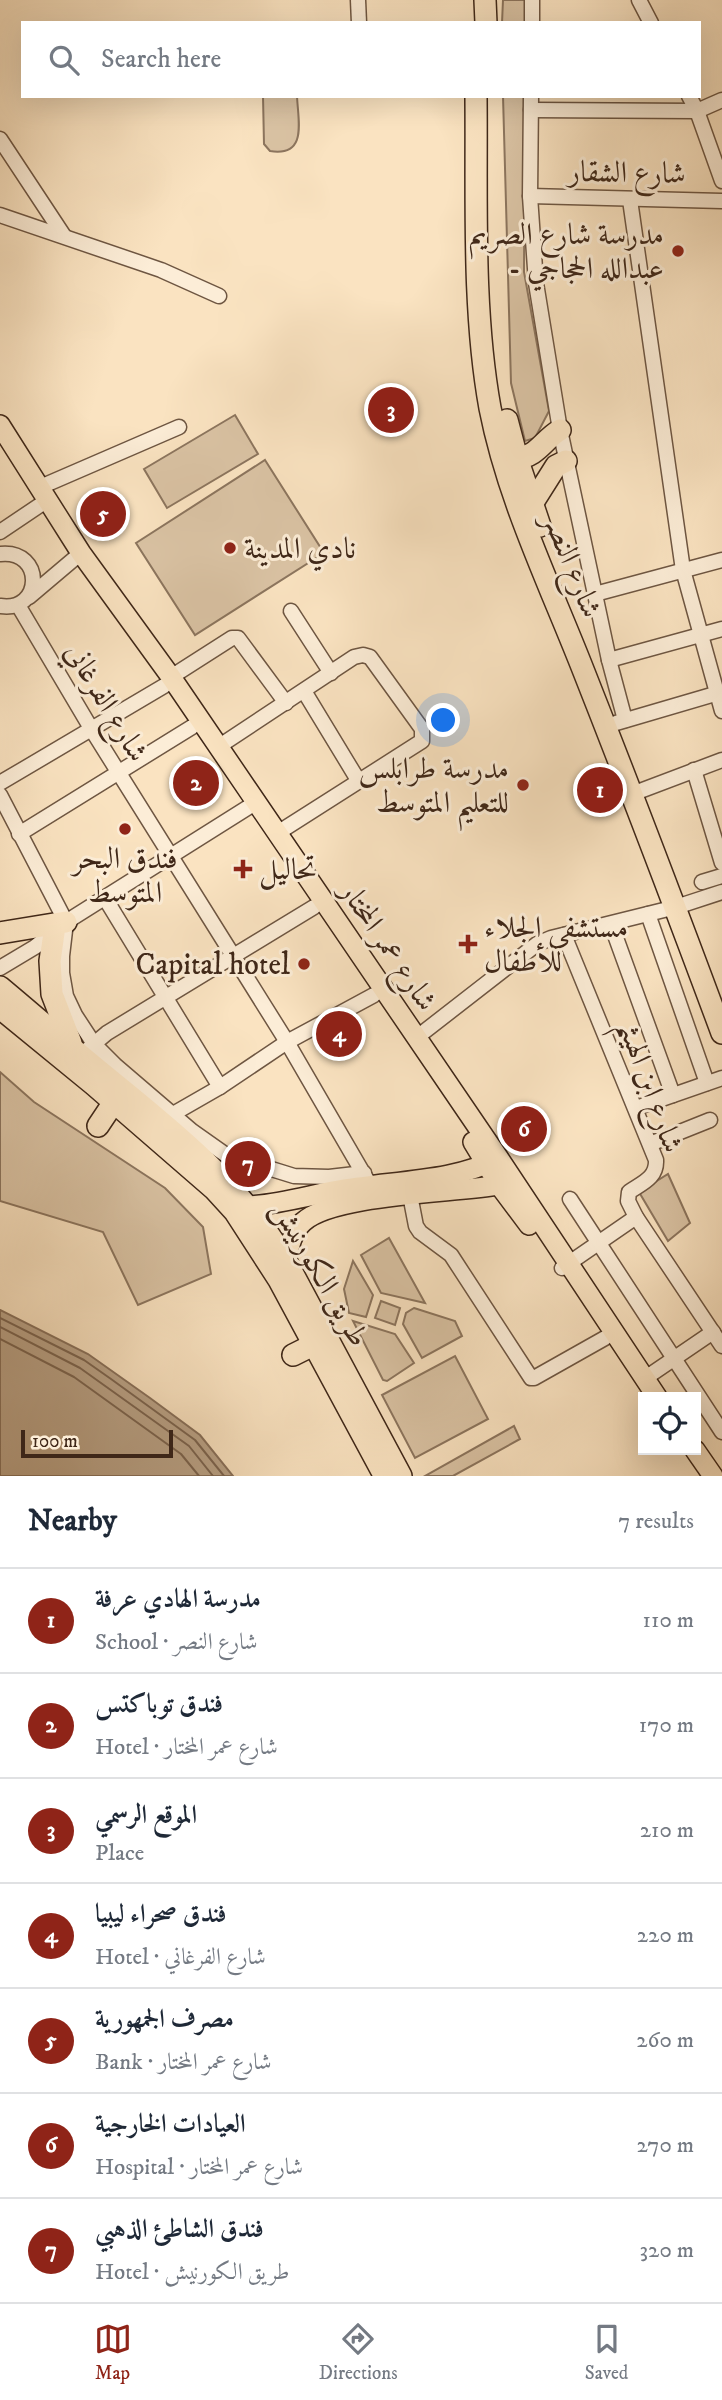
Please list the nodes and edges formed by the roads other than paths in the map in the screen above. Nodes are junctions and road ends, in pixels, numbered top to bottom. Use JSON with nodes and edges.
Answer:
{"nodes":[{"id":1,"x":358,"y":0,"type":"edge"},
{"id":2,"x":475,"y":0,"type":"edge"},
{"id":3,"x":485,"y":0,"type":"edge"},
{"id":4,"x":532,"y":0,"type":"edge"},
{"id":5,"x":639,"y":0,"type":"edge"},
{"id":6,"x":359,"y":21,"type":"edge"},
{"id":7,"x":476,"y":21,"type":"edge"},
{"id":8,"x":486,"y":21,"type":"edge"},
{"id":9,"x":532,"y":21,"type":"edge"},
{"id":10,"x":650,"y":21,"type":"edge"},
{"id":11,"x":476,"y":98,"type":"edge"},
{"id":12,"x":487,"y":98,"type":"edge"},
{"id":13,"x":690,"y":98,"type":"edge"},
{"id":14,"x":722,"y":100,"type":"edge"},
{"id":15,"x":531,"y":103,"type":"edge"},
{"id":16,"x":697,"y":111,"type":"junction"},
{"id":17,"x":0,"y":139,"type":"edge"},
{"id":18,"x":722,"y":181,"type":"edge"},
{"id":19,"x":530,"y":196,"type":"junction"},
{"id":20,"x":630,"y":200,"type":"junction"},
{"id":21,"x":722,"y":201,"type":"edge"},
{"id":22,"x":0,"y":215,"type":"edge"},
{"id":23,"x":64,"y":236,"type":"junction"},
{"id":24,"x":219,"y":296,"type":"dead end"},
{"id":25,"x":0,"y":425,"type":"edge"},
{"id":26,"x":179,"y":427,"type":"dead end"},
{"id":27,"x":560,"y":430,"type":"junction"},
{"id":28,"x":0,"y":443,"type":"edge"},
{"id":29,"x":517,"y":458,"type":"junction"},
{"id":30,"x":566,"y":461,"type":"junction"},
{"id":31,"x":41,"y":498,"type":"junction"},
{"id":32,"x":532,"y":504,"type":"junction"},
{"id":33,"x":0,"y":532,"type":"edge"},
{"id":34,"x":0,"y":541,"type":"edge"},
{"id":35,"x":0,"y":554,"type":"edge"},
{"id":36,"x":16,"y":554,"type":"junction"},
{"id":37,"x":78,"y":555,"type":"junction"},
{"id":38,"x":722,"y":560,"type":"edge"},
{"id":39,"x":683,"y":570,"type":"junction"},
{"id":40,"x":595,"y":594,"type":"junction"},
{"id":41,"x":23,"y":601,"type":"junction"},
{"id":42,"x":0,"y":606,"type":"edge"},
{"id":43,"x":290,"y":611,"type":"dead end"},
{"id":44,"x":722,"y":629,"type":"edge"},
{"id":45,"x":700,"y":634,"type":"junction"},
{"id":46,"x":610,"y":660,"type":"junction"},
{"id":47,"x":331,"y":673,"type":"junction"},
{"id":48,"x":167,"y":681,"type":"junction"},
{"id":49,"x":304,"y":691,"type":"junction"},
{"id":50,"x":719,"y":693,"type":"edge"},
{"id":51,"x":286,"y":703,"type":"junction"},
{"id":52,"x":722,"y":712,"type":"edge"},
{"id":53,"x":615,"y":724,"type":"junction"},
{"id":54,"x":192,"y":727,"type":"junction"},
{"id":55,"x":92,"y":730,"type":"junction"},
{"id":56,"x":218,"y":747,"type":"junction"},
{"id":57,"x":722,"y":760,"type":"edge"},
{"id":58,"x":694,"y":771,"type":"junction"},
{"id":59,"x":119,"y":773,"type":"junction"},
{"id":60,"x":358,"y":780,"type":"junction"},
{"id":61,"x":0,"y":783,"type":"edge"},
{"id":62,"x":635,"y":793,"type":"junction"},
{"id":63,"x":0,"y":795,"type":"edge"},
{"id":64,"x":251,"y":806,"type":"junction"},
{"id":65,"x":19,"y":834,"type":"junction"},
{"id":66,"x":276,"y":834,"type":"junction"},
{"id":67,"x":171,"y":856,"type":"junction"},
{"id":68,"x":722,"y":863,"type":"edge"},
{"id":69,"x":722,"y":876,"type":"edge"},
{"id":70,"x":702,"y":882,"type":"dead end"},
{"id":71,"x":722,"y":892,"type":"edge"},
{"id":72,"x":105,"y":898,"type":"junction"},
{"id":73,"x":680,"y":905,"type":"junction"},
{"id":74,"x":314,"y":907,"type":"junction"},
{"id":75,"x":648,"y":914,"type":"junction"},
{"id":76,"x":611,"y":924,"type":"junction"},
{"id":77,"x":60,"y":928,"type":"junction"},
{"id":78,"x":0,"y":933,"type":"edge"},
{"id":79,"x":564,"y":935,"type":"junction"},
{"id":80,"x":233,"y":956,"type":"junction"},
{"id":81,"x":0,"y":968,"type":"edge"},
{"id":82,"x":0,"y":987,"type":"edge"},
{"id":83,"x":374,"y":995,"type":"junction"},
{"id":84,"x":166,"y":998,"type":"junction"},
{"id":85,"x":722,"y":998,"type":"edge"},
{"id":86,"x":0,"y":1008,"type":"edge"},
{"id":87,"x":722,"y":1032,"type":"edge"},
{"id":88,"x":415,"y":1038,"type":"junction"},
{"id":89,"x":287,"y":1042,"type":"junction"},
{"id":90,"x":83,"y":1049,"type":"junction"},
{"id":91,"x":722,"y":1078,"type":"edge"},
{"id":92,"x":707,"y":1083,"type":"junction"},
{"id":93,"x":219,"y":1087,"type":"junction"},
{"id":94,"x":446,"y":1091,"type":"junction"},
{"id":95,"x":673,"y":1095,"type":"junction"},
{"id":96,"x":114,"y":1102,"type":"junction"},
{"id":97,"x":636,"y":1108,"type":"junction"},
{"id":98,"x":167,"y":1117,"type":"junction"},
{"id":99,"x":710,"y":1120,"type":"dead end"},
{"id":100,"x":99,"y":1126,"type":"dead end"},
{"id":101,"x":650,"y":1144,"type":"junction"},
{"id":102,"x":493,"y":1161,"type":"junction"},
{"id":103,"x":367,"y":1179,"type":"junction"},
{"id":104,"x":499,"y":1185,"type":"junction"},
{"id":105,"x":410,"y":1195,"type":"junction"},
{"id":106,"x":570,"y":1199,"type":"dead end"},
{"id":107,"x":249,"y":1206,"type":"junction"},
{"id":108,"x":636,"y":1217,"type":"junction"},
{"id":109,"x":597,"y":1243,"type":"junction"},
{"id":110,"x":286,"y":1261,"type":"junction"},
{"id":111,"x":565,"y":1266,"type":"junction"},
{"id":112,"x":713,"y":1332,"type":"junction"},
{"id":113,"x":605,"y":1338,"type":"junction"},
{"id":114,"x":313,"y":1345,"type":"junction"},
{"id":115,"x":722,"y":1346,"type":"edge"},
{"id":116,"x":293,"y":1355,"type":"dead end"},
{"id":117,"x":675,"y":1358,"type":"junction"},
{"id":118,"x":644,"y":1388,"type":"edge"},
{"id":119,"x":722,"y":1432,"type":"edge"},
{"id":120,"x":682,"y":1455,"type":"edge"},
{"id":121,"x":698,"y":1455,"type":"edge"},
{"id":122,"x":384,"y":1476,"type":"edge"},
{"id":123,"x":401,"y":1476,"type":"edge"},
{"id":124,"x":697,"y":1476,"type":"edge"},
{"id":125,"x":713,"y":1476,"type":"edge"}],
"edges":[{"from":1,"to":6,"type":"street"},
{"from":2,"to":7,"type":"highway"},
{"from":3,"to":8,"type":"highway"},
{"from":4,"to":9,"type":"street"},
{"from":5,"to":10,"type":"street"},
{"from":11,"to":53,"type":"highway","name":"شارع النصر"},
{"from":12,"to":29,"type":"highway","name":"شارع النصر"},
{"from":13,"to":16,"type":"street"},
{"from":14,"to":16,"type":"street"},
{"from":15,"to":16,"type":"street"},
{"from":15,"to":19,"type":"street"},
{"from":16,"to":18,"type":"street"},
{"from":17,"to":23,"type":"street"},
{"from":19,"to":20,"type":"street","name":"شارع الشقار"},
{"from":19,"to":27,"type":"street"},
{"from":20,"to":21,"type":"street","name":"شارع الشقار"},
{"from":20,"to":39,"type":"street"},
{"from":22,"to":23,"type":"street"},
{"from":23,"to":24,"type":"street"},
{"from":25,"to":31,"type":"main road","name":"شارع عمر المختار"},
{"from":26,"to":31,"type":"street"},
{"from":27,"to":29,"type":"highway"},
{"from":27,"to":30,"type":"street"},
{"from":28,"to":31,"type":"main road","name":"شارع عمر المختار"},
{"from":29,"to":32,"type":"highway","name":"شارع النصر"},
{"from":30,"to":32,"type":"highway"},
{"from":30,"to":40,"type":"street"},
{"from":31,"to":33,"type":"street"},
{"from":31,"to":37,"type":"main road","name":"شارع عمر المختار"},
{"from":32,"to":53,"type":"highway","name":"شارع النصر"},
{"from":34,"to":36,"type":"street"},
{"from":35,"to":36,"type":"street"},
{"from":36,"to":41,"type":"street"},
{"from":37,"to":41,"type":"street"},
{"from":37,"to":48,"type":"main road","name":"شارع عمر المختار"},
{"from":38,"to":39,"type":"street"},
{"from":39,"to":40,"type":"street"},
{"from":39,"to":45,"type":"street"},
{"from":40,"to":46,"type":"street"},
{"from":41,"to":42,"type":"street"},
{"from":41,"to":55,"type":"street","name":"شارع الفرغاني"},
{"from":43,"to":47,"type":"street"},
{"from":44,"to":45,"type":"street"},
{"from":45,"to":46,"type":"street"},
{"from":45,"to":50,"type":"street"},
{"from":46,"to":53,"type":"street"},
{"from":47,"to":49,"type":"street"},
{"from":47,"to":60,"type":"street"},
{"from":48,"to":51,"type":"street"},
{"from":48,"to":54,"type":"main road","name":"شارع عمر المختار"},
{"from":48,"to":55,"type":"street"},
{"from":48,"to":56,"type":"main road","name":"شارع عمر المختار"},
{"from":49,"to":51,"type":"street"},
{"from":49,"to":60,"type":"street"},
{"from":50,"to":52,"type":"street"},
{"from":50,"to":53,"type":"street"},
{"from":51,"to":56,"type":"street"},
{"from":53,"to":62,"type":"highway","name":"شارع النصر"},
{"from":54,"to":59,"type":"street"},
{"from":54,"to":64,"type":"main road","name":"شارع عمر المختار"},
{"from":55,"to":59,"type":"street","name":"شارع الفرغاني"},
{"from":55,"to":61,"type":"street"},
{"from":56,"to":64,"type":"main road","name":"شارع عمر المختار"},
{"from":57,"to":58,"type":"street"},
{"from":58,"to":62,"type":"street"},
{"from":58,"to":68,"type":"street"},
{"from":59,"to":65,"type":"street"},
{"from":59,"to":67,"type":"street","name":"شارع الفرغاني"},
{"from":60,"to":66,"type":"street"},
{"from":62,"to":73,"type":"highway","name":"شارع النصر"},
{"from":63,"to":65,"type":"street"},
{"from":64,"to":66,"type":"main road","name":"شارع عمر المختار"},
{"from":64,"to":67,"type":"street"},
{"from":64,"to":74,"type":"main road","name":"شارع عمر المختار"},
{"from":65,"to":77,"type":"street"},
{"from":66,"to":88,"type":"main road","name":"شارع عمر المختار"},
{"from":67,"to":72,"type":"street"},
{"from":67,"to":80,"type":"street","name":"شارع الفرغاني"},
{"from":69,"to":70,"type":"street"},
{"from":71,"to":73,"type":"street"},
{"from":72,"to":77,"type":"street"},
{"from":72,"to":84,"type":"street"},
{"from":73,"to":75,"type":"street"},
{"from":73,"to":85,"type":"highway","name":"شارع النصر"},
{"from":73,"to":87,"type":"highway","name":"شارع النصر"},
{"from":74,"to":80,"type":"street"},
{"from":74,"to":83,"type":"main road","name":"شارع عمر المختار"},
{"from":75,"to":76,"type":"street"},
{"from":75,"to":92,"type":"street"},
{"from":76,"to":79,"type":"street"},
{"from":76,"to":95,"type":"street"},
{"from":77,"to":78,"type":"highway"},
{"from":77,"to":81,"type":"street"},
{"from":77,"to":90,"type":"highway"},
{"from":79,"to":88,"type":"street"},
{"from":79,"to":97,"type":"street","name":"شارع ابن الهيثم"},
{"from":80,"to":84,"type":"street"},
{"from":80,"to":89,"type":"street","name":"شارع الفرغاني"},
{"from":82,"to":90,"type":"highway","name":"طريق الكورنيش"},
{"from":83,"to":89,"type":"street"},
{"from":83,"to":94,"type":"main road","name":"شارع عمر المختار"},
{"from":84,"to":90,"type":"street"},
{"from":84,"to":93,"type":"street"},
{"from":86,"to":96,"type":"highway","name":"طريق الكورنيش"},
{"from":88,"to":94,"type":"main road","name":"شارع عمر المختار"},
{"from":89,"to":93,"type":"street"},
{"from":89,"to":103,"type":"street","name":"شارع الفرغاني"},
{"from":90,"to":98,"type":"highway","name":"طريق الكورنيش"},
{"from":91,"to":92,"type":"street"},
{"from":92,"to":95,"type":"street"},
{"from":93,"to":98,"type":"street"},
{"from":94,"to":102,"type":"main road","name":"شارع عمر المختار"},
{"from":95,"to":97,"type":"street"},
{"from":96,"to":100,"type":"highway"},
{"from":96,"to":114,"type":"highway","name":"طريق الكورنيش"},
{"from":97,"to":101,"type":"street","name":"شارع ابن الهيثم"},
{"from":98,"to":103,"type":"street"},
{"from":98,"to":107,"type":"highway","name":"طريق الكورنيش"},
{"from":99,"to":101,"type":"street"},
{"from":101,"to":108,"type":"street","name":"شارع ابن الهيثم"},
{"from":102,"to":103,"type":"main road"},
{"from":102,"to":104,"type":"main road","name":"شارع عمر المختار"},
{"from":102,"to":111,"type":"main road","name":"شارع عمر المختار"},
{"from":103,"to":107,"type":"main road"},
{"from":104,"to":105,"type":"main road"},
{"from":104,"to":111,"type":"main road","name":"شارع عمر المختار"},
{"from":105,"to":110,"type":"main road"},
{"from":105,"to":113,"type":"street"},
{"from":106,"to":109,"type":"street"},
{"from":107,"to":110,"type":"highway","name":"طريق الكورنيش"},
{"from":108,"to":109,"type":"street"},
{"from":108,"to":112,"type":"street"},
{"from":109,"to":111,"type":"street"},
{"from":109,"to":117,"type":"street"},
{"from":110,"to":123,"type":"highway","name":"طريق الكورنيش"},
{"from":111,"to":113,"type":"main road","name":"شارع عمر المختار"},
{"from":111,"to":118,"type":"main road","name":"شارع عمر المختار"},
{"from":112,"to":115,"type":"street"},
{"from":112,"to":117,"type":"street"},
{"from":113,"to":118,"type":"main road","name":"شارع عمر المختار"},
{"from":114,"to":116,"type":"highway"},
{"from":114,"to":122,"type":"highway","name":"طريق الكورنيش"},
{"from":117,"to":118,"type":"street"},
{"from":117,"to":119,"type":"street"},
{"from":120,"to":124,"type":"main road"},
{"from":121,"to":125,"type":"main road"}]}
